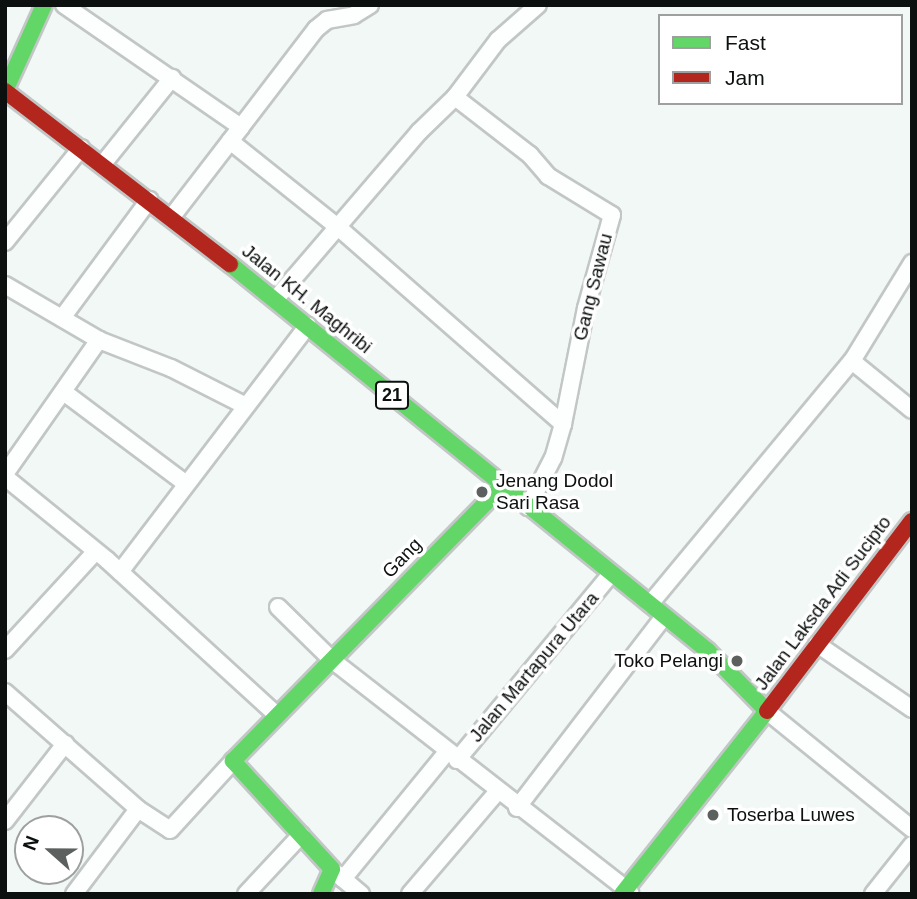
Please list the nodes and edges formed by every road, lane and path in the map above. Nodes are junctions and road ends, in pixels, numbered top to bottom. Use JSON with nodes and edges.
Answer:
{"nodes":[{"id":1,"x":44,"y":5,"type":"edge"},
{"id":2,"x":64,"y":5,"type":"edge"},
{"id":3,"x":370,"y":5,"type":"edge"},
{"id":4,"x":531,"y":7,"type":"edge"},
{"id":5,"x":172,"y":78,"type":"junction"},
{"id":6,"x":5,"y":91,"type":"edge"},
{"id":7,"x":455,"y":97,"type":"junction"},
{"id":8,"x":241,"y":127,"type":"junction"},
{"id":9,"x":230,"y":141,"type":"junction"},
{"id":10,"x":81,"y":148,"type":"junction"},
{"id":11,"x":102,"y":165,"type":"junction"},
{"id":12,"x":149,"y":200,"type":"junction"},
{"id":13,"x":171,"y":218,"type":"junction"},
{"id":14,"x":340,"y":228,"type":"junction"},
{"id":15,"x":5,"y":242,"type":"edge"},
{"id":16,"x":912,"y":263,"type":"edge"},
{"id":17,"x":5,"y":285,"type":"edge"},
{"id":18,"x":275,"y":300,"type":"junction"},
{"id":19,"x":62,"y":318,"type":"junction"},
{"id":20,"x":308,"y":325,"type":"junction"},
{"id":21,"x":99,"y":340,"type":"junction"},
{"id":22,"x":852,"y":361,"type":"junction"},
{"id":23,"x":65,"y":393,"type":"junction"},
{"id":24,"x":246,"y":406,"type":"junction"},
{"id":25,"x":912,"y":410,"type":"edge"},
{"id":26,"x":563,"y":425,"type":"junction"},
{"id":27,"x":5,"y":476,"type":"edge"},
{"id":28,"x":186,"y":484,"type":"junction"},
{"id":29,"x":502,"y":486,"type":"junction"},
{"id":30,"x":528,"y":507,"type":"junction"},
{"id":31,"x":910,"y":527,"type":"edge"},
{"id":32,"x":95,"y":552,"type":"junction"},
{"id":33,"x":120,"y":572,"type":"junction"},
{"id":34,"x":611,"y":574,"type":"junction"},
{"id":35,"x":650,"y":604,"type":"junction"},
{"id":36,"x":278,"y":607,"type":"dead end"},
{"id":37,"x":663,"y":618,"type":"junction"},
{"id":38,"x":817,"y":644,"type":"junction"},
{"id":39,"x":5,"y":650,"type":"edge"},
{"id":40,"x":332,"y":660,"type":"junction"},
{"id":41,"x":5,"y":692,"type":"edge"},
{"id":42,"x":912,"y":709,"type":"edge"},
{"id":43,"x":767,"y":711,"type":"junction"},
{"id":44,"x":277,"y":715,"type":"junction"},
{"id":45,"x":65,"y":744,"type":"junction"},
{"id":46,"x":452,"y":756,"type":"junction"},
{"id":47,"x":233,"y":761,"type":"junction"},
{"id":48,"x":497,"y":792,"type":"junction"},
{"id":49,"x":138,"y":808,"type":"junction"},
{"id":50,"x":517,"y":808,"type":"junction"},
{"id":51,"x":5,"y":821,"type":"edge"},
{"id":52,"x":912,"y":830,"type":"edge"},
{"id":53,"x":301,"y":835,"type":"junction"},
{"id":54,"x":912,"y":845,"type":"edge"},
{"id":55,"x":337,"y":874,"type":"junction"},
{"id":56,"x":627,"y":892,"type":"edge"},
{"id":57,"x":74,"y":894,"type":"edge"},
{"id":58,"x":246,"y":894,"type":"edge"},
{"id":59,"x":321,"y":894,"type":"edge"},
{"id":60,"x":361,"y":894,"type":"edge"},
{"id":61,"x":410,"y":894,"type":"edge"},
{"id":62,"x":873,"y":894,"type":"edge"}],
"edges":[{"from":1,"to":6,"type":"main road","name":"Jalan KH. Maghribi","number":"21"},
{"from":2,"to":5,"type":"street"},
{"from":3,"to":8,"type":"street"},
{"from":4,"to":7,"type":"street"},
{"from":5,"to":8,"type":"street"},
{"from":5,"to":11,"type":"street"},
{"from":6,"to":10,"type":"main road","name":"Jalan KH. Maghribi","number":"21"},
{"from":7,"to":14,"type":"street"},
{"from":7,"to":26,"type":"street","name":"Gang Sawau"},
{"from":8,"to":9,"type":"street"},
{"from":9,"to":13,"type":"street"},
{"from":9,"to":14,"type":"street"},
{"from":10,"to":11,"type":"main road","name":"Jalan KH. Maghribi","number":"21"},
{"from":10,"to":15,"type":"street"},
{"from":11,"to":12,"type":"main road","name":"Jalan KH. Maghribi","number":"21"},
{"from":12,"to":13,"type":"main road","name":"Jalan KH. Maghribi","number":"21"},
{"from":12,"to":19,"type":"street"},
{"from":13,"to":18,"type":"main road","name":"Jalan KH. Maghribi","number":"21"},
{"from":14,"to":18,"type":"street"},
{"from":14,"to":26,"type":"street"},
{"from":16,"to":22,"type":"street"},
{"from":17,"to":19,"type":"street"},
{"from":18,"to":20,"type":"main road","name":"Jalan KH. Maghribi","number":"21"},
{"from":19,"to":21,"type":"street"},
{"from":20,"to":24,"type":"street"},
{"from":20,"to":29,"type":"main road","name":"Jalan KH. Maghribi","number":"21"},
{"from":21,"to":23,"type":"street"},
{"from":21,"to":24,"type":"street"},
{"from":22,"to":25,"type":"street"},
{"from":22,"to":35,"type":"street"},
{"from":23,"to":27,"type":"street"},
{"from":23,"to":28,"type":"street"},
{"from":24,"to":28,"type":"street"},
{"from":26,"to":30,"type":"street","name":"Gang Sawau"},
{"from":27,"to":32,"type":"street"},
{"from":28,"to":33,"type":"street"},
{"from":29,"to":30,"type":"main road","name":"Jalan KH. Maghribi","number":"21"},
{"from":29,"to":40,"type":"main road","name":"Gang"},
{"from":30,"to":34,"type":"main road","name":"Jalan KH. Maghribi","number":"21"},
{"from":31,"to":38,"type":"main road","name":"Jalan Laksda Adi Sucipto"},
{"from":32,"to":33,"type":"street"},
{"from":32,"to":39,"type":"street"},
{"from":33,"to":44,"type":"street"},
{"from":34,"to":35,"type":"main road","name":"Jalan KH. Maghribi","number":"21"},
{"from":34,"to":46,"type":"street","name":"Jalan Martapura Utara"},
{"from":35,"to":37,"type":"main road","name":"Jalan KH. Maghribi","number":"21"},
{"from":36,"to":40,"type":"street"},
{"from":37,"to":43,"type":"main road","name":"Jalan KH. Maghribi","number":"21"},
{"from":37,"to":50,"type":"street"},
{"from":38,"to":42,"type":"street"},
{"from":38,"to":43,"type":"main road","name":"Jalan Laksda Adi Sucipto"},
{"from":40,"to":44,"type":"main road","name":"Gang"},
{"from":40,"to":46,"type":"street"},
{"from":41,"to":45,"type":"street"},
{"from":43,"to":52,"type":"street"},
{"from":43,"to":56,"type":"main road","name":"Jalan Laksda Adi Sucipto"},
{"from":44,"to":47,"type":"main road","name":"Gang"},
{"from":45,"to":49,"type":"street"},
{"from":45,"to":51,"type":"street"},
{"from":46,"to":48,"type":"street"},
{"from":46,"to":55,"type":"street","name":"Jalan Martapura Utara"},
{"from":47,"to":49,"type":"street"},
{"from":47,"to":53,"type":"main road"},
{"from":48,"to":50,"type":"street"},
{"from":48,"to":61,"type":"street"},
{"from":49,"to":57,"type":"street"},
{"from":50,"to":56,"type":"street"},
{"from":53,"to":55,"type":"main road"},
{"from":53,"to":58,"type":"street"},
{"from":54,"to":62,"type":"street"},
{"from":55,"to":59,"type":"main road"},
{"from":55,"to":60,"type":"street"}]}
